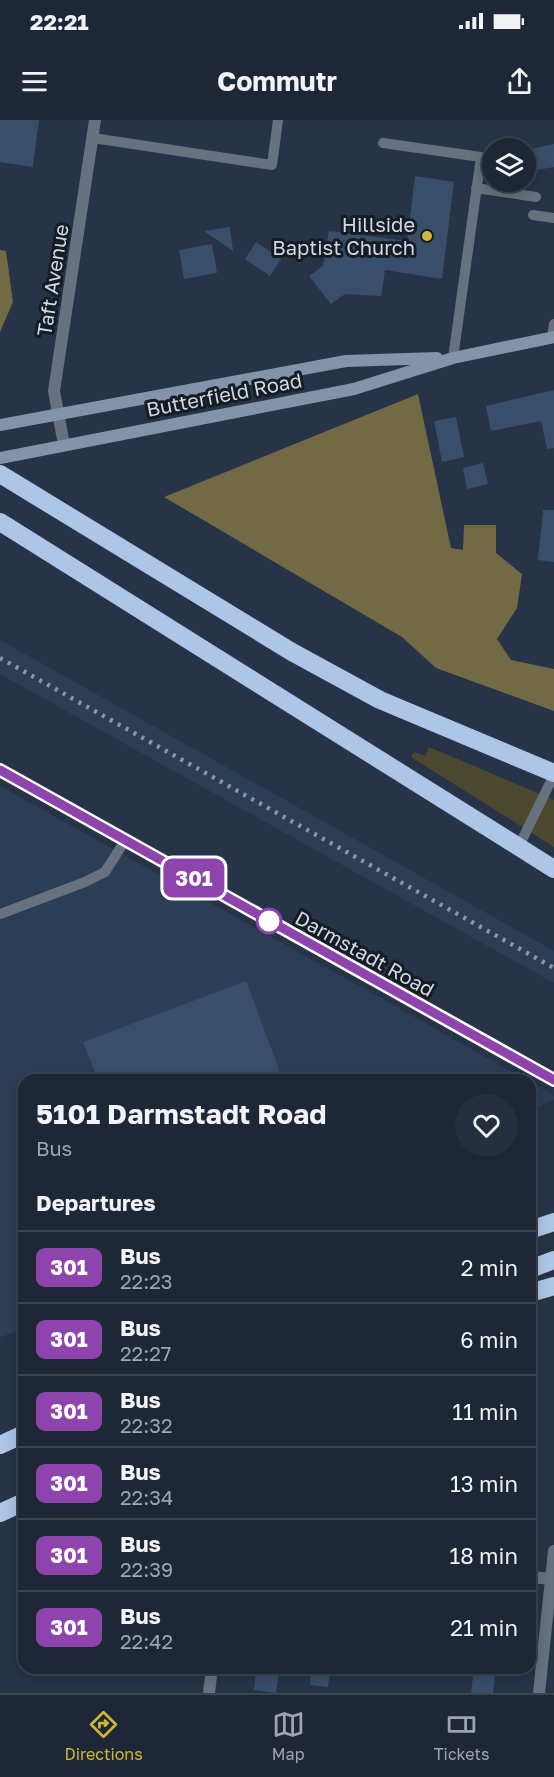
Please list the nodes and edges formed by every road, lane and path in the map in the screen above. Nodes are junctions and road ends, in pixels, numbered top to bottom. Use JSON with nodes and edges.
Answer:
{"nodes":[{"id":1,"x":95,"y":120,"type":"edge"},
{"id":2,"x":278,"y":120,"type":"edge"},
{"id":3,"x":93,"y":138,"type":"junction"},
{"id":4,"x":383,"y":143,"type":"dead end"},
{"id":5,"x":476,"y":188,"type":"junction"},
{"id":6,"x":536,"y":197,"type":"dead end"},
{"id":7,"x":533,"y":215,"type":"dead end"},
{"id":8,"x":554,"y":218,"type":"edge"},
{"id":9,"x":554,"y":324,"type":"edge"},
{"id":10,"x":553,"y":337,"type":"edge"},
{"id":11,"x":453,"y":358,"type":"junction"},
{"id":12,"x":59,"y":413,"type":"junction"},
{"id":13,"x":0,"y":425,"type":"edge"},
{"id":14,"x":64,"y":445,"type":"junction"},
{"id":15,"x":0,"y":458,"type":"edge"},
{"id":16,"x":0,"y":474,"type":"edge"},
{"id":17,"x":0,"y":522,"type":"edge"},
{"id":18,"x":0,"y":771,"type":"edge"},
{"id":19,"x":554,"y":774,"type":"edge"},
{"id":20,"x":126,"y":839,"type":"junction"},
{"id":21,"x":519,"y":846,"type":"junction"},
{"id":22,"x":554,"y":869,"type":"edge"},
{"id":23,"x":0,"y":914,"type":"edge"},
{"id":24,"x":554,"y":1080,"type":"edge"},
{"id":25,"x":554,"y":1222,"type":"edge"},
{"id":26,"x":536,"y":1228,"type":"edge"},
{"id":27,"x":554,"y":1260,"type":"edge"},
{"id":28,"x":536,"y":1267,"type":"edge"},
{"id":29,"x":554,"y":1286,"type":"edge"},
{"id":30,"x":536,"y":1291,"type":"edge"},
{"id":31,"x":18,"y":1436,"type":"edge"},
{"id":32,"x":18,"y":1436,"type":"edge"},
{"id":33,"x":0,"y":1439,"type":"edge"},
{"id":34,"x":0,"y":1445,"type":"edge"},
{"id":35,"x":18,"y":1505,"type":"edge"},
{"id":36,"x":0,"y":1513,"type":"edge"},
{"id":37,"x":554,"y":1551,"type":"edge"},
{"id":38,"x":536,"y":1578,"type":"edge"},
{"id":39,"x":553,"y":1579,"type":"edge"},
{"id":40,"x":211,"y":1674,"type":"edge"},
{"id":41,"x":209,"y":1693,"type":"edge"},
{"id":42,"x":539,"y":1693,"type":"edge"}],
"edges":[{"from":1,"to":3,"type":"street","name":"Taft Avenue"},
{"from":2,"to":3,"type":"lane"},
{"from":3,"to":12,"type":"street","name":"Taft Avenue"},
{"from":4,"to":5,"type":"lane"},
{"from":5,"to":6,"type":"lane"},
{"from":5,"to":11,"type":"lane"},
{"from":7,"to":8,"type":"lane"},
{"from":9,"to":10,"type":"lane"},
{"from":10,"to":11,"type":"main road","name":"Butterfield Road"},
{"from":11,"to":12,"type":"main road","name":"Butterfield Road"},
{"from":11,"to":14,"type":"main road","name":"Butterfield Road"},
{"from":12,"to":13,"type":"main road","name":"Butterfield Road"},
{"from":12,"to":14,"type":"street","name":"Taft Avenue"},
{"from":14,"to":15,"type":"main road","name":"Butterfield Road"},
{"from":16,"to":19,"type":"highway"},
{"from":17,"to":21,"type":"highway"},
{"from":18,"to":20,"type":"street","name":"Darmstadt Road"},
{"from":19,"to":21,"type":"lane"},
{"from":20,"to":23,"type":"lane"},
{"from":20,"to":24,"type":"street","name":"Darmstadt Road"},
{"from":21,"to":22,"type":"highway"},
{"from":25,"to":26,"type":"highway"},
{"from":27,"to":28,"type":"highway"},
{"from":29,"to":30,"type":"highway"},
{"from":31,"to":33,"type":"highway"},
{"from":32,"to":34,"type":"highway"},
{"from":35,"to":36,"type":"highway"},
{"from":37,"to":39,"type":"street"},
{"from":38,"to":39,"type":"street"},
{"from":39,"to":42,"type":"street"},
{"from":40,"to":41,"type":"street"}]}
